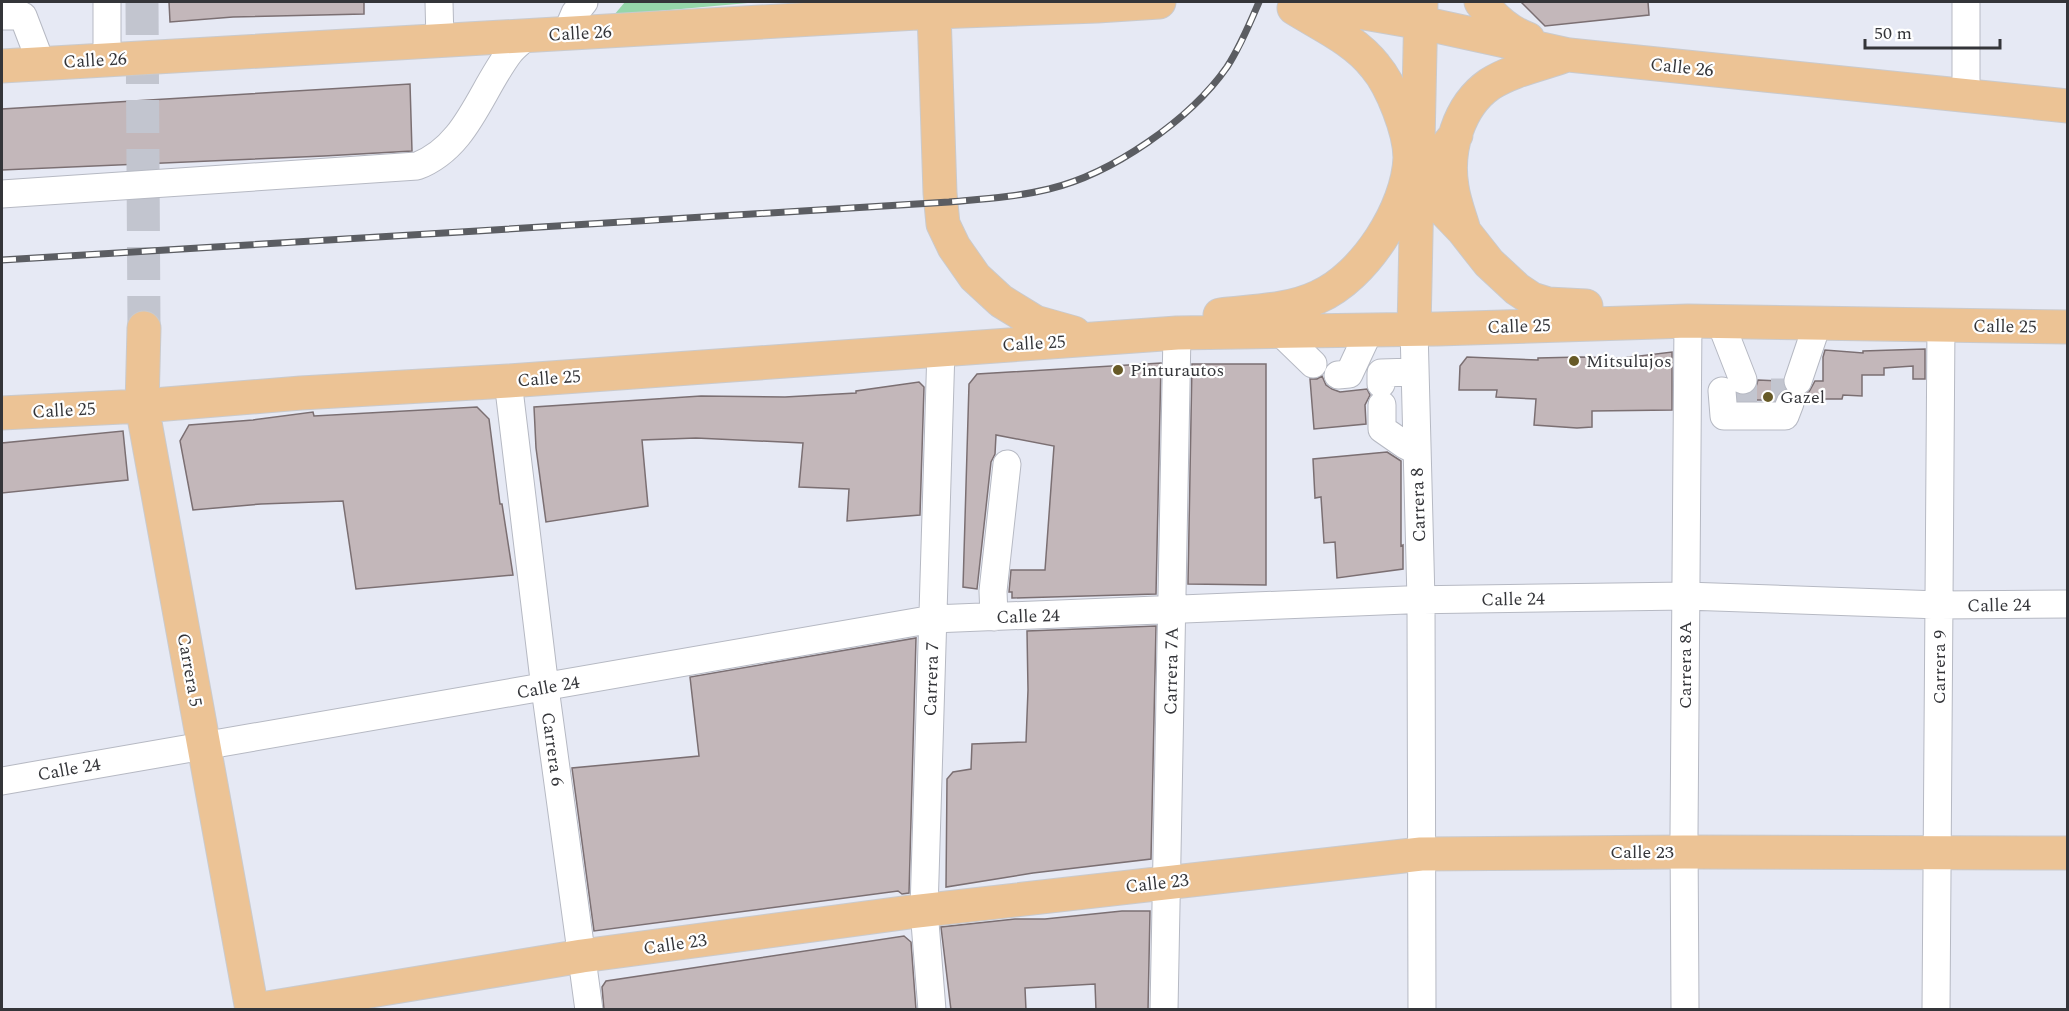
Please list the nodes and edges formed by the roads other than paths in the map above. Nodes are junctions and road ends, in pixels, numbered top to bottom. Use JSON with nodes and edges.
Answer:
{"nodes":[{"id":1,"x":107,"y":2,"type":"edge"},
{"id":2,"x":440,"y":2,"type":"edge"},
{"id":3,"x":584,"y":2,"type":"edge"},
{"id":4,"x":588,"y":2,"type":"edge"},
{"id":5,"x":1159,"y":2,"type":"edge"},
{"id":6,"x":1282,"y":2,"type":"edge"},
{"id":7,"x":1300,"y":2,"type":"edge"},
{"id":8,"x":1481,"y":2,"type":"edge"},
{"id":9,"x":1966,"y":2,"type":"edge"},
{"id":10,"x":1097,"y":4,"type":"edge"},
{"id":11,"x":934,"y":7,"type":"edge"},
{"id":12,"x":1422,"y":12,"type":"edge"},
{"id":13,"x":2,"y":16,"type":"edge"},
{"id":14,"x":605,"y":31,"type":"junction"},
{"id":15,"x":566,"y":34,"type":"junction"},
{"id":16,"x":527,"y":36,"type":"junction"},
{"id":17,"x":440,"y":41,"type":"junction"},
{"id":18,"x":1569,"y":54,"type":"junction"},
{"id":19,"x":107,"y":60,"type":"junction"},
{"id":20,"x":41,"y":63,"type":"junction"},
{"id":21,"x":2,"y":66,"type":"edge"},
{"id":22,"x":1966,"y":95,"type":"junction"},
{"id":23,"x":2067,"y":106,"type":"edge"},
{"id":24,"x":1456,"y":135,"type":"junction"},
{"id":25,"x":1417,"y":182,"type":"junction"},
{"id":26,"x":2,"y":194,"type":"edge"},
{"id":27,"x":1464,"y":230,"type":"junction"},
{"id":28,"x":1688,"y":321,"type":"junction"},
{"id":29,"x":1720,"y":321,"type":"junction"},
{"id":30,"x":1818,"y":322,"type":"junction"},
{"id":31,"x":1941,"y":325,"type":"junction"},
{"id":32,"x":2067,"y":327,"type":"edge"},
{"id":33,"x":144,"y":328,"type":"tunnel mouth"},
{"id":34,"x":1370,"y":329,"type":"junction"},
{"id":35,"x":1414,"y":329,"type":"junction"},
{"id":36,"x":1178,"y":333,"type":"junction"},
{"id":37,"x":1281,"y":333,"type":"junction"},
{"id":38,"x":1107,"y":339,"type":"junction"},
{"id":39,"x":941,"y":349,"type":"junction"},
{"id":40,"x":1313,"y":364,"type":"dead end"},
{"id":41,"x":1414,"y":372,"type":"junction"},
{"id":42,"x":508,"y":381,"type":"junction"},
{"id":43,"x":1381,"y":387,"type":"junction"},
{"id":44,"x":1732,"y":388,"type":"junction"},
{"id":45,"x":1689,"y":391,"type":"junction"},
{"id":46,"x":142,"y":406,"type":"junction"},
{"id":47,"x":2,"y":414,"type":"edge"},
{"id":48,"x":1417,"y":451,"type":"junction"},
{"id":49,"x":1007,"y":464,"type":"dead end"},
{"id":50,"x":1686,"y":596,"type":"junction"},
{"id":51,"x":1421,"y":600,"type":"junction"},
{"id":52,"x":2067,"y":604,"type":"edge"},
{"id":53,"x":1939,"y":605,"type":"junction"},
{"id":54,"x":1172,"y":609,"type":"junction"},
{"id":55,"x":994,"y":617,"type":"junction"},
{"id":56,"x":933,"y":619,"type":"junction"},
{"id":57,"x":545,"y":687,"type":"junction"},
{"id":58,"x":204,"y":747,"type":"junction"},
{"id":59,"x":2,"y":781,"type":"edge"},
{"id":60,"x":1684,"y":852,"type":"junction"},
{"id":61,"x":1937,"y":852,"type":"junction"},
{"id":62,"x":2067,"y":853,"type":"edge"},
{"id":63,"x":1421,"y":854,"type":"junction"},
{"id":64,"x":1166,"y":882,"type":"junction"},
{"id":65,"x":924,"y":910,"type":"junction"},
{"id":66,"x":582,"y":956,"type":"junction"},
{"id":67,"x":253,"y":1010,"type":"edge"},
{"id":68,"x":590,"y":1010,"type":"edge"},
{"id":69,"x":932,"y":1010,"type":"edge"},
{"id":70,"x":1164,"y":1010,"type":"edge"},
{"id":71,"x":1422,"y":1010,"type":"edge"},
{"id":72,"x":1685,"y":1010,"type":"edge"},
{"id":73,"x":1936,"y":1010,"type":"edge"}],
"edges":[{"from":1,"to":19,"type":"street"},
{"from":2,"to":17,"type":"street"},
{"from":3,"to":15,"type":"street"},
{"from":4,"to":14,"type":"street"},
{"from":5,"to":10,"type":"main road","name":"Calle 26"},
{"from":6,"to":36,"type":"main road"},
{"from":7,"to":12,"type":"main road","name":"Calle 26"},
{"from":8,"to":18,"type":"main road"},
{"from":9,"to":22,"type":"street"},
{"from":10,"to":11,"type":"main road","name":"Calle 26"},
{"from":11,"to":14,"type":"main road","name":"Calle 26"},
{"from":11,"to":38,"type":"main road"},
{"from":12,"to":18,"type":"main road","name":"Calle 26"},
{"from":12,"to":25,"type":"main road","name":"Carrera 8"},
{"from":13,"to":20,"type":"street"},
{"from":14,"to":15,"type":"main road","name":"Calle 26"},
{"from":15,"to":16,"type":"main road","name":"Calle 26"},
{"from":16,"to":17,"type":"main road","name":"Calle 26"},
{"from":16,"to":26,"type":"street"},
{"from":17,"to":19,"type":"main road","name":"Calle 26"},
{"from":18,"to":22,"type":"main road","name":"Calle 26"},
{"from":18,"to":24,"type":"main road"},
{"from":19,"to":20,"type":"main road","name":"Calle 26"},
{"from":20,"to":21,"type":"main road","name":"Calle 26"},
{"from":22,"to":23,"type":"main road","name":"Calle 26"},
{"from":24,"to":25,"type":"main road"},
{"from":24,"to":27,"type":"main road"},
{"from":25,"to":27,"type":"main road"},
{"from":25,"to":35,"type":"main road","name":"Carrera 8"},
{"from":27,"to":28,"type":"main road"},
{"from":28,"to":29,"type":"main road","name":"Calle 25"},
{"from":28,"to":35,"type":"main road","name":"Calle 25"},
{"from":28,"to":45,"type":"street","name":"Carrera 8A"},
{"from":29,"to":30,"type":"main road","name":"Calle 25"},
{"from":29,"to":44,"type":"street"},
{"from":30,"to":31,"type":"main road","name":"Calle 25"},
{"from":30,"to":44,"type":"street"},
{"from":31,"to":32,"type":"main road","name":"Calle 25"},
{"from":31,"to":53,"type":"street","name":"Carrera 9"},
{"from":33,"to":46,"type":"main road","name":"Carrera 5"},
{"from":34,"to":35,"type":"main road","name":"Calle 25"},
{"from":34,"to":37,"type":"main road","name":"Calle 25"},
{"from":34,"to":43,"type":"street"},
{"from":35,"to":41,"type":"street","name":"Carrera 8"},
{"from":36,"to":37,"type":"main road","name":"Calle 25"},
{"from":36,"to":38,"type":"main road","name":"Calle 25"},
{"from":36,"to":54,"type":"street","name":"Carrera 7A"},
{"from":37,"to":40,"type":"street"},
{"from":38,"to":39,"type":"main road","name":"Calle 25"},
{"from":39,"to":42,"type":"main road","name":"Calle 25"},
{"from":39,"to":56,"type":"street","name":"Carrera 7"},
{"from":41,"to":43,"type":"street"},
{"from":41,"to":48,"type":"street","name":"Carrera 8"},
{"from":42,"to":46,"type":"main road","name":"Calle 25"},
{"from":42,"to":57,"type":"street","name":"Carrera 6"},
{"from":43,"to":48,"type":"street"},
{"from":44,"to":45,"type":"street"},
{"from":45,"to":50,"type":"street","name":"Carrera 8A"},
{"from":46,"to":47,"type":"main road","name":"Calle 25"},
{"from":46,"to":58,"type":"main road","name":"Carrera 5"},
{"from":48,"to":51,"type":"street","name":"Carrera 8"},
{"from":49,"to":55,"type":"street"},
{"from":50,"to":51,"type":"street","name":"Calle 24"},
{"from":50,"to":53,"type":"street","name":"Calle 24"},
{"from":50,"to":60,"type":"street","name":"Carrera 8A"},
{"from":51,"to":54,"type":"street","name":"Calle 24"},
{"from":51,"to":63,"type":"street","name":"Carrera 8"},
{"from":52,"to":53,"type":"street","name":"Calle 24"},
{"from":53,"to":61,"type":"street","name":"Carrera 9"},
{"from":54,"to":55,"type":"street","name":"Calle 24"},
{"from":54,"to":64,"type":"street","name":"Carrera 7A"},
{"from":55,"to":56,"type":"street","name":"Calle 24"},
{"from":56,"to":57,"type":"street","name":"Calle 24"},
{"from":56,"to":65,"type":"street","name":"Carrera 7"},
{"from":57,"to":58,"type":"street","name":"Calle 24"},
{"from":57,"to":66,"type":"street","name":"Carrera 6"},
{"from":58,"to":59,"type":"street","name":"Calle 24"},
{"from":58,"to":67,"type":"main road","name":"Carrera 5"},
{"from":60,"to":61,"type":"main road","name":"Calle 23"},
{"from":60,"to":63,"type":"main road","name":"Calle 23"},
{"from":60,"to":72,"type":"street","name":"Carrera 8A"},
{"from":61,"to":62,"type":"main road","name":"Calle 23"},
{"from":61,"to":73,"type":"street","name":"Carrera 9"},
{"from":63,"to":64,"type":"main road","name":"Calle 23"},
{"from":63,"to":71,"type":"street","name":"Carrera 8"},
{"from":64,"to":65,"type":"main road","name":"Calle 23"},
{"from":64,"to":70,"type":"street","name":"Carrera 7A"},
{"from":65,"to":66,"type":"main road","name":"Calle 23"},
{"from":65,"to":69,"type":"street","name":"Carrera 7"},
{"from":66,"to":67,"type":"main road","name":"Calle 23"},
{"from":66,"to":68,"type":"street","name":"Carrera 6"}]}
